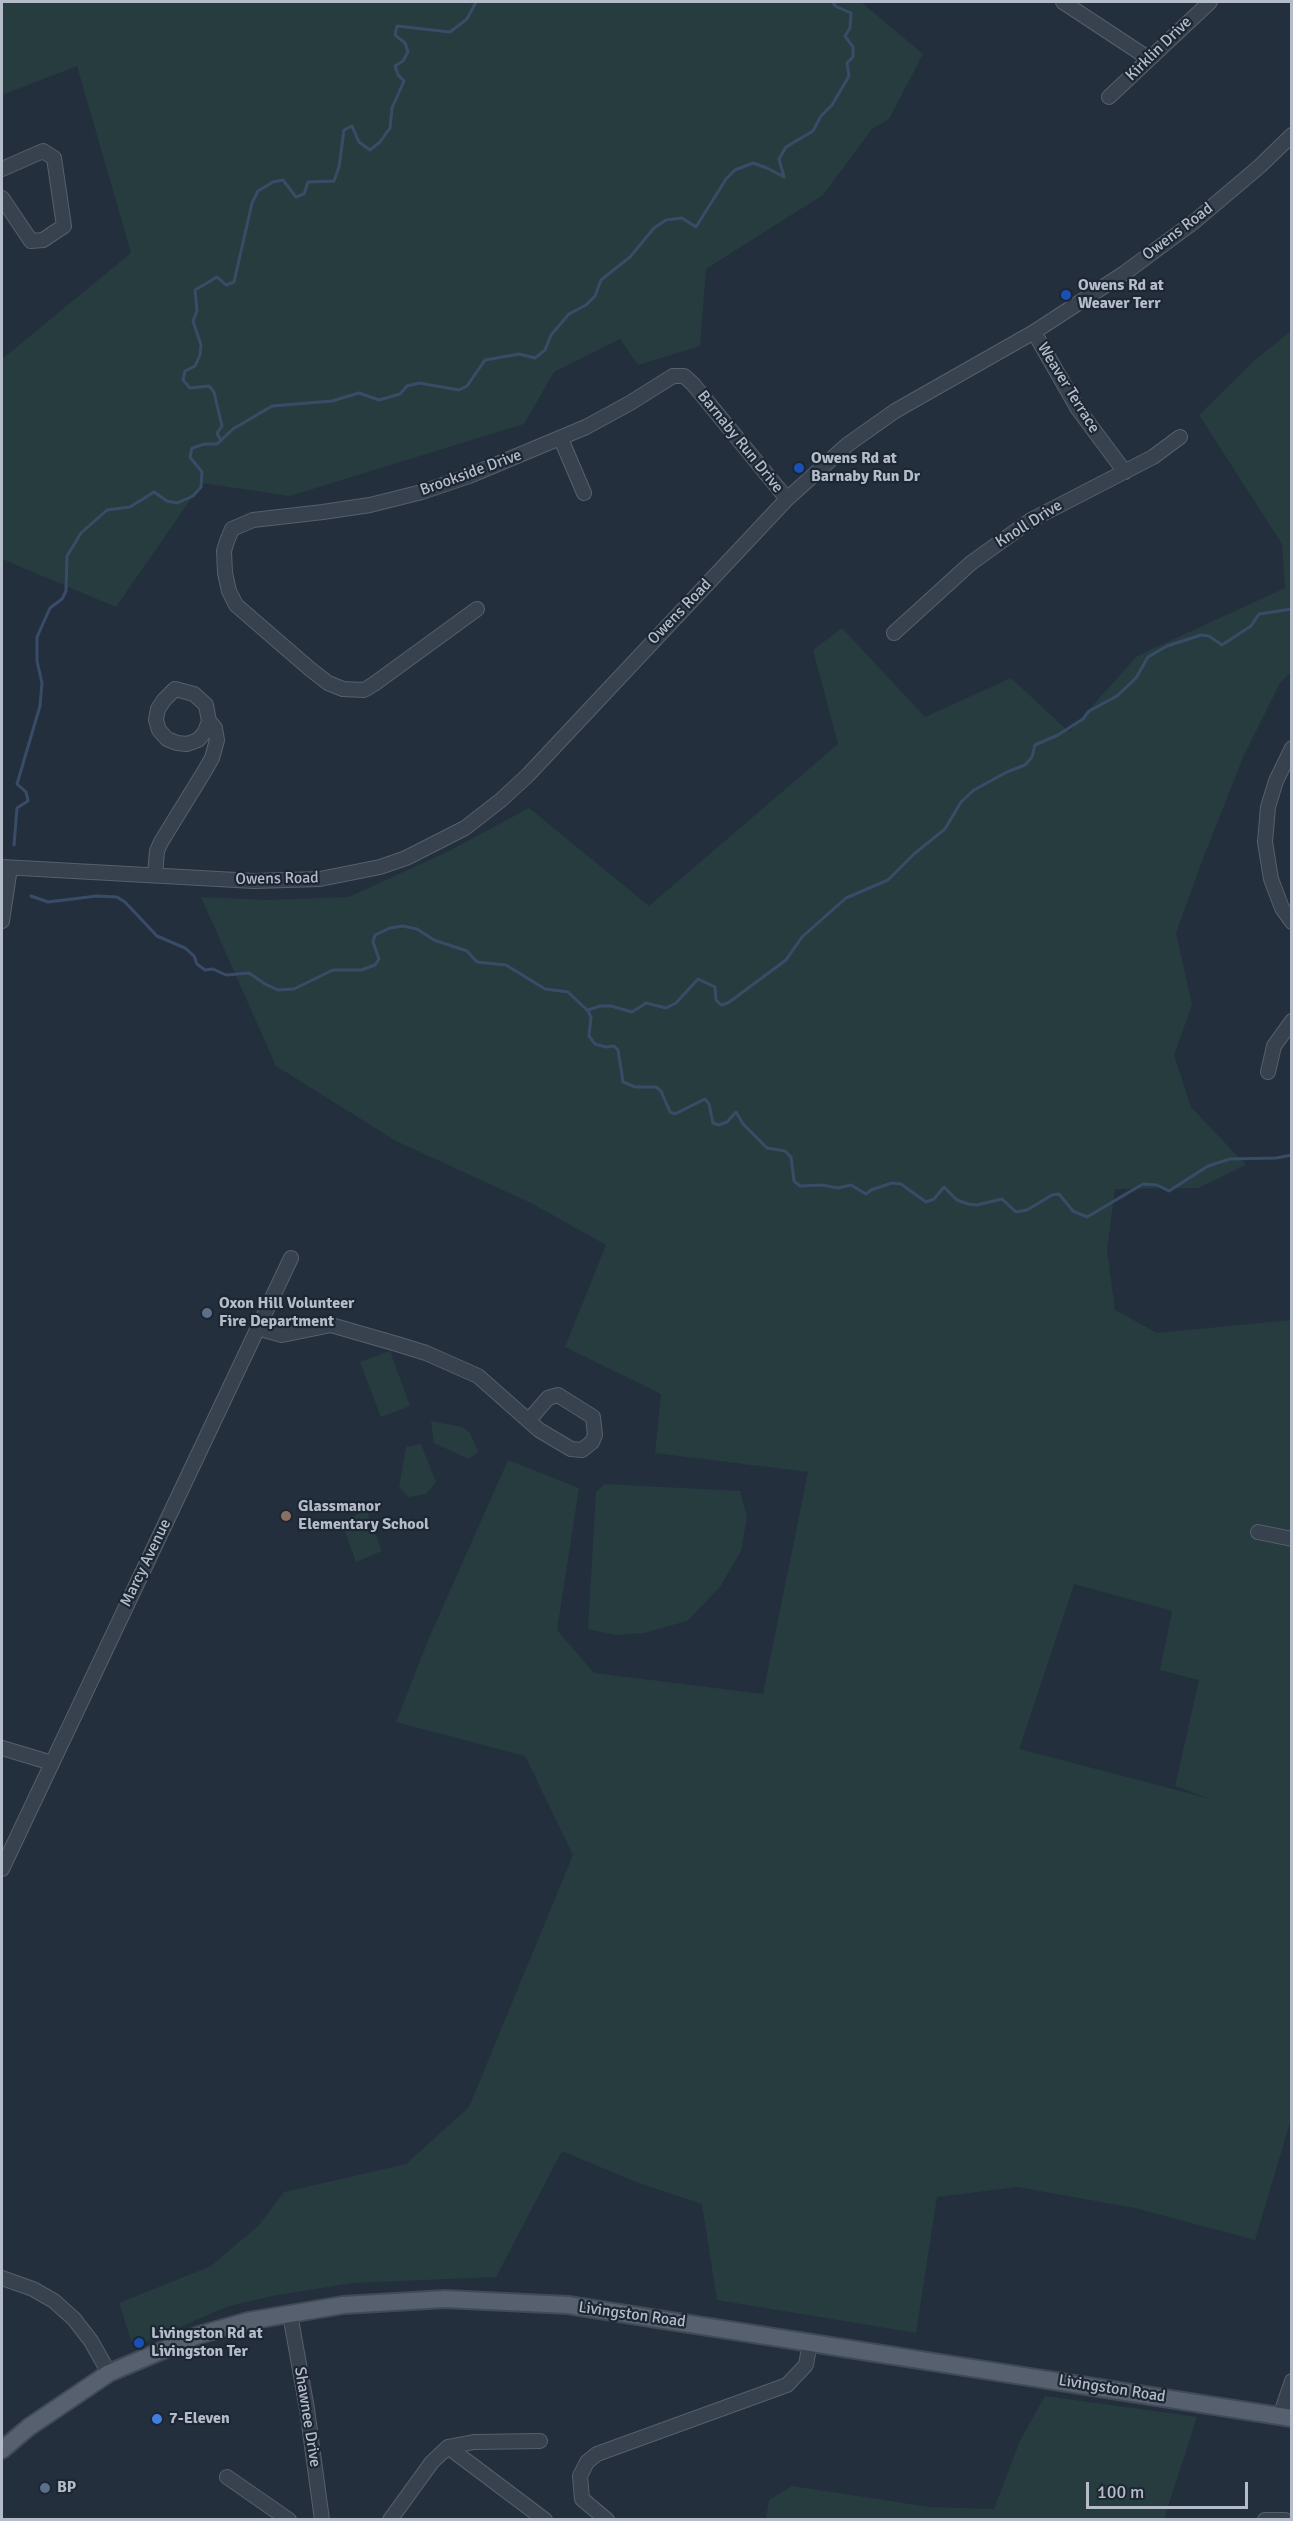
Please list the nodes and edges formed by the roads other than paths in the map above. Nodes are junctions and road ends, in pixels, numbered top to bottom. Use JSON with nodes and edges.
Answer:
{"nodes":[{"id":1,"x":1063,"y":2,"type":"edge"},
{"id":2,"x":1210,"y":2,"type":"edge"},
{"id":3,"x":1148,"y":58,"type":"junction"},
{"id":4,"x":1109,"y":97,"type":"dead end"},
{"id":5,"x":1292,"y":135,"type":"edge"},
{"id":6,"x":2,"y":169,"type":"edge"},
{"id":7,"x":2,"y":198,"type":"edge"},
{"id":8,"x":1034,"y":332,"type":"junction"},
{"id":9,"x":693,"y":384,"type":"joint"},
{"id":10,"x":1180,"y":438,"type":"dead end"},
{"id":11,"x":561,"y":439,"type":"junction"},
{"id":12,"x":1125,"y":472,"type":"junction"},
{"id":13,"x":584,"y":493,"type":"dead end"},
{"id":14,"x":787,"y":499,"type":"junction"},
{"id":15,"x":477,"y":609,"type":"dead end"},
{"id":16,"x":894,"y":633,"type":"dead end"},
{"id":17,"x":209,"y":721,"type":"dead end"},
{"id":18,"x":1292,"y":748,"type":"edge"},
{"id":19,"x":6,"y":868,"type":"edge"},
{"id":20,"x":155,"y":875,"type":"junction"},
{"id":21,"x":2,"y":921,"type":"edge"},
{"id":22,"x":1292,"y":922,"type":"edge"},
{"id":23,"x":1292,"y":1021,"type":"edge"},
{"id":24,"x":1268,"y":1072,"type":"dead end"},
{"id":25,"x":291,"y":1258,"type":"dead end"},
{"id":26,"x":257,"y":1328,"type":"junction"},
{"id":27,"x":530,"y":1420,"type":"junction"},
{"id":28,"x":1258,"y":1532,"type":"dead end"},
{"id":29,"x":1292,"y":1539,"type":"edge"},
{"id":30,"x":2,"y":1748,"type":"edge"},
{"id":31,"x":52,"y":1763,"type":"junction"},
{"id":32,"x":2,"y":1869,"type":"edge"},
{"id":33,"x":2,"y":2278,"type":"edge"},
{"id":34,"x":290,"y":2314,"type":"junction"},
{"id":35,"x":810,"y":2342,"type":"junction"},
{"id":36,"x":109,"y":2373,"type":"junction"},
{"id":37,"x":1292,"y":2381,"type":"edge"},
{"id":38,"x":1286,"y":2417,"type":"edge"},
{"id":39,"x":540,"y":2441,"type":"dead end"},
{"id":40,"x":448,"y":2447,"type":"junction"},
{"id":41,"x":2,"y":2450,"type":"edge"},
{"id":42,"x":227,"y":2477,"type":"dead end"},
{"id":43,"x":289,"y":2520,"type":"edge"},
{"id":44,"x":322,"y":2520,"type":"edge"},
{"id":45,"x":390,"y":2520,"type":"edge"},
{"id":46,"x":545,"y":2520,"type":"edge"},
{"id":47,"x":607,"y":2520,"type":"edge"},
{"id":48,"x":1265,"y":2520,"type":"edge"},
{"id":49,"x":1285,"y":2520,"type":"edge"}],
"edges":[{"from":1,"to":3,"type":"street"},
{"from":2,"to":3,"type":"street","name":"Kirklin Drive"},
{"from":3,"to":4,"type":"street","name":"Kirklin Drive"},
{"from":5,"to":8,"type":"street","name":"Owens Road"},
{"from":6,"to":7,"type":"street"},
{"from":8,"to":12,"type":"street","name":"Weaver Terrace"},
{"from":8,"to":14,"type":"street","name":"Owens Road"},
{"from":9,"to":11,"type":"street","name":"Brookside Drive"},
{"from":9,"to":14,"type":"street","name":"Barnaby Run Drive"},
{"from":10,"to":12,"type":"street","name":"Knoll Drive"},
{"from":11,"to":13,"type":"street"},
{"from":11,"to":15,"type":"street","name":"Brookside Drive"},
{"from":12,"to":16,"type":"street","name":"Knoll Drive"},
{"from":14,"to":20,"type":"street","name":"Owens Road"},
{"from":17,"to":20,"type":"street"},
{"from":18,"to":22,"type":"street"},
{"from":19,"to":20,"type":"street","name":"Owens Road"},
{"from":19,"to":21,"type":"street"},
{"from":23,"to":24,"type":"street"},
{"from":25,"to":26,"type":"street","name":"Marcy Avenue"},
{"from":26,"to":27,"type":"street"},
{"from":26,"to":31,"type":"street","name":"Marcy Avenue"},
{"from":27,"to":27,"type":"street"},
{"from":28,"to":29,"type":"street"},
{"from":30,"to":31,"type":"street"},
{"from":31,"to":32,"type":"street","name":"Marcy Avenue"},
{"from":33,"to":36,"type":"street"},
{"from":34,"to":35,"type":"main road","name":"Livingston Road"},
{"from":34,"to":36,"type":"main road","name":"Livingston Road"},
{"from":34,"to":44,"type":"street","name":"Shawnee Drive"},
{"from":35,"to":38,"type":"main road","name":"Livingston Road"},
{"from":35,"to":47,"type":"street"},
{"from":36,"to":41,"type":"main road","name":"Livingston Road"},
{"from":37,"to":38,"type":"street"},
{"from":39,"to":40,"type":"street"},
{"from":40,"to":45,"type":"street"},
{"from":40,"to":46,"type":"street"},
{"from":42,"to":43,"type":"street"},
{"from":48,"to":49,"type":"street"}]}
